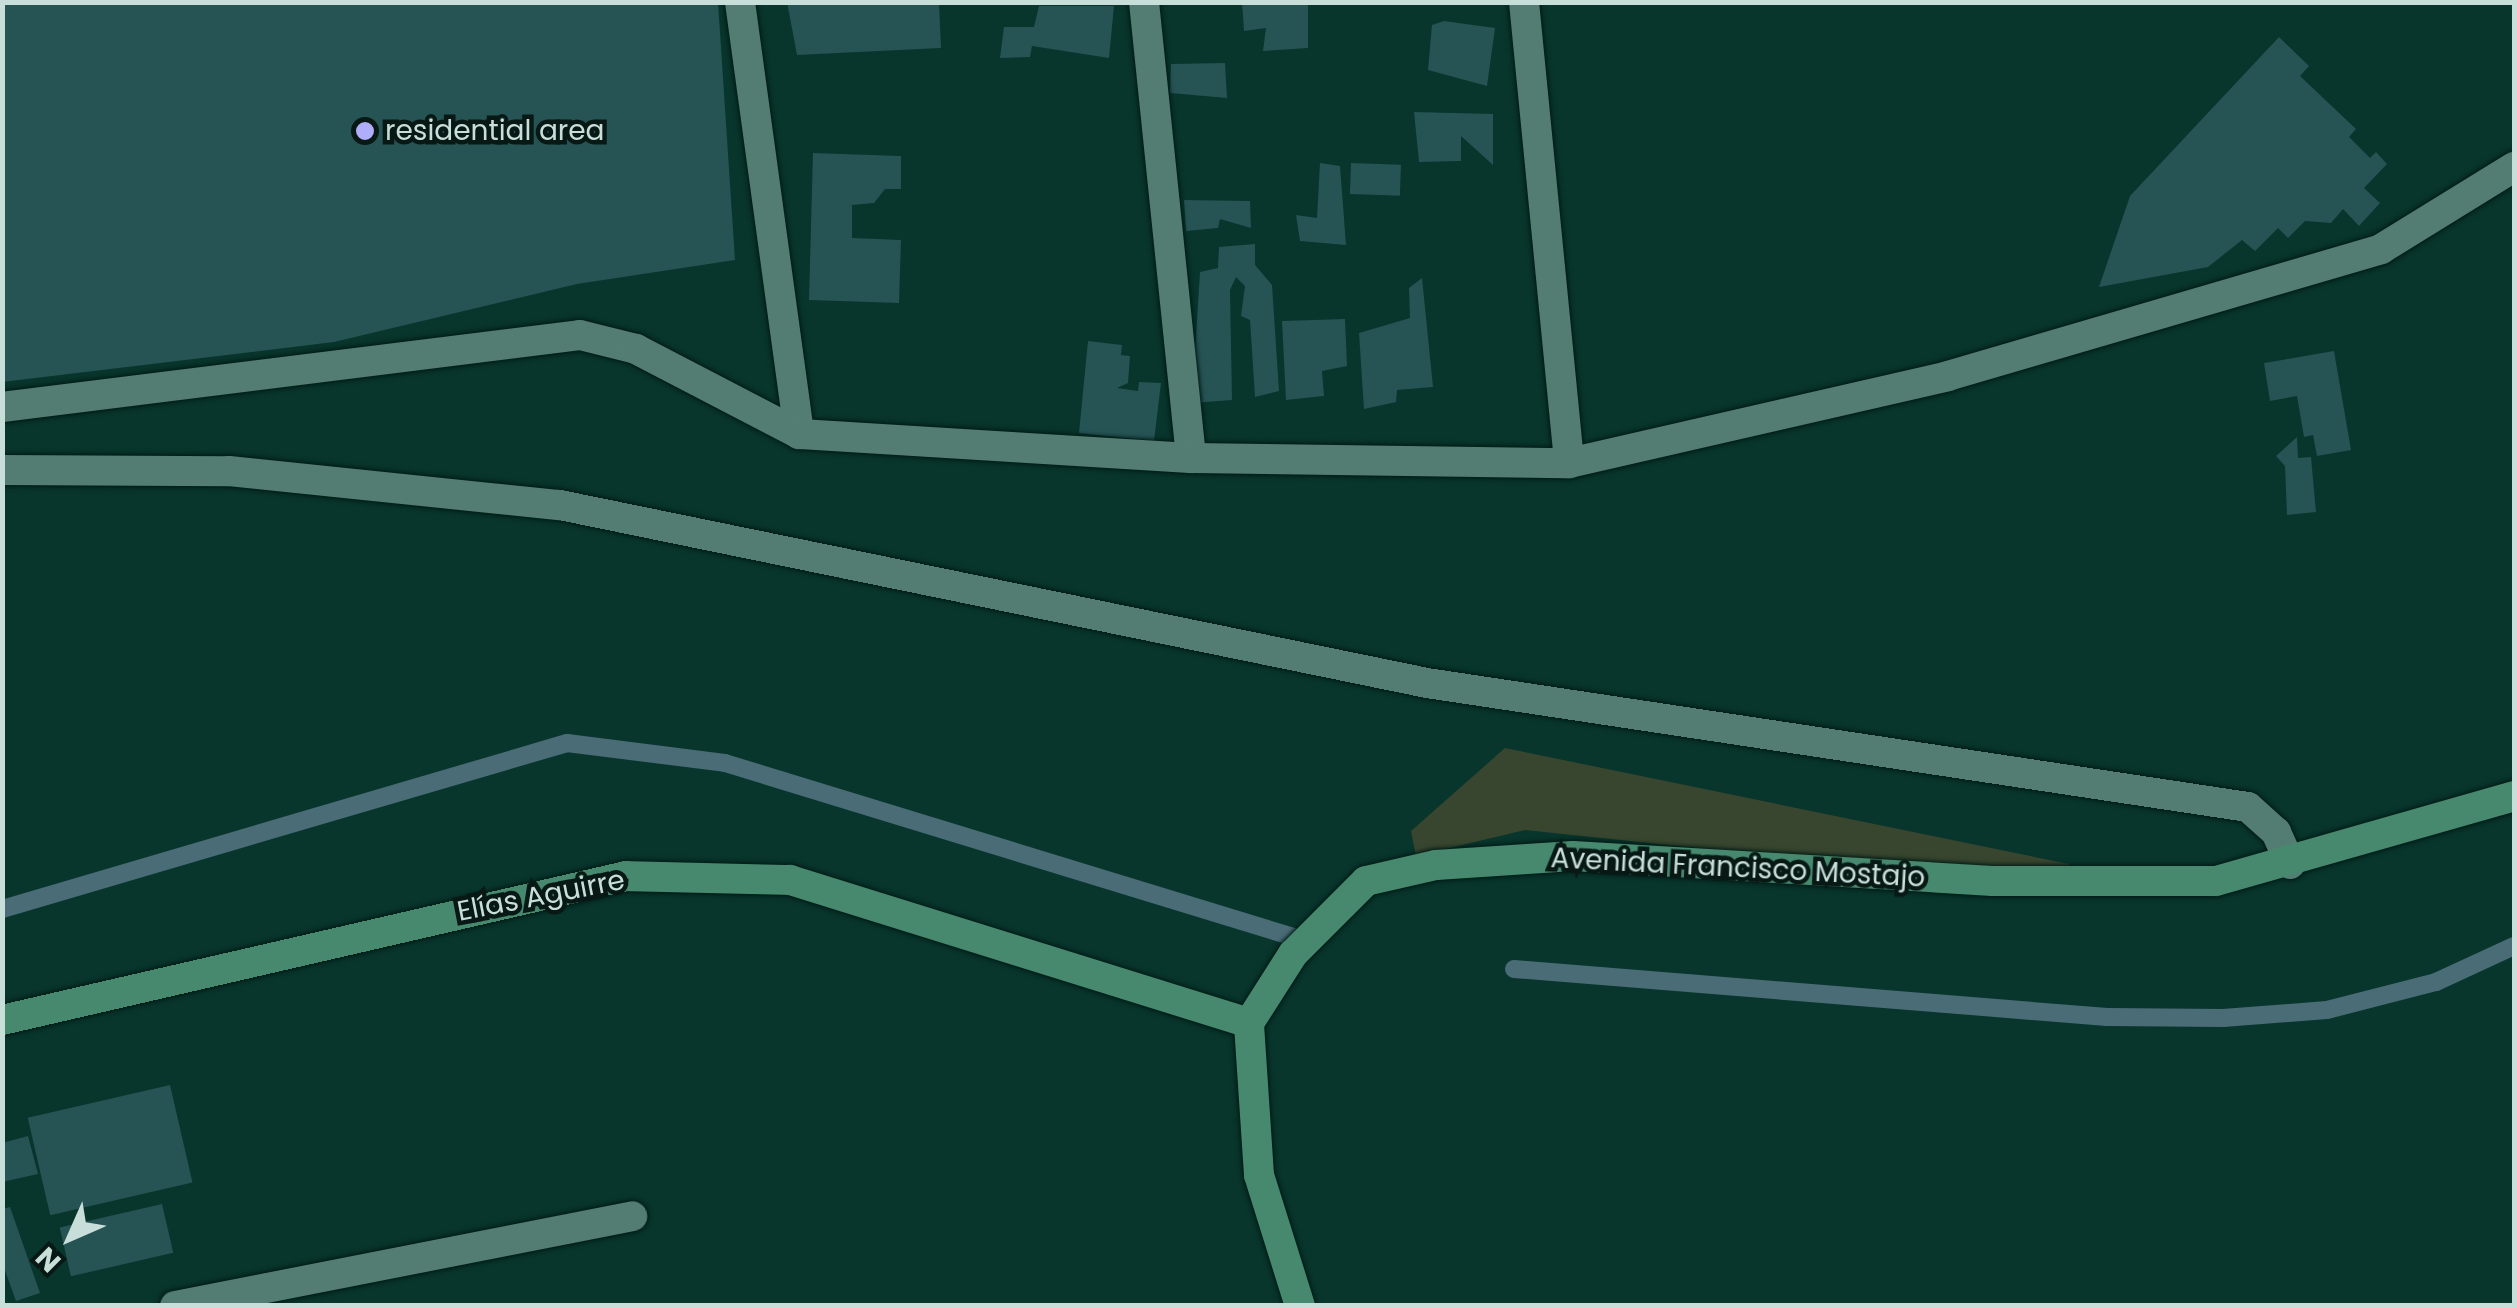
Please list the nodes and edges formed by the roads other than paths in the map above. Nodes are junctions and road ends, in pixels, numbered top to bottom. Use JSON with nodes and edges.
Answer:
{"nodes":[{"id":1,"x":740,"y":2,"type":"edge"},
{"id":2,"x":1144,"y":2,"type":"edge"},
{"id":3,"x":1524,"y":2,"type":"edge"},
{"id":4,"x":2514,"y":168,"type":"edge"},
{"id":5,"x":2,"y":407,"type":"edge"},
{"id":6,"x":799,"y":434,"type":"junction"},
{"id":7,"x":1191,"y":458,"type":"junction"},
{"id":8,"x":1569,"y":464,"type":"junction"},
{"id":9,"x":2,"y":470,"type":"edge"},
{"id":10,"x":2514,"y":796,"type":"edge"},
{"id":11,"x":2290,"y":864,"type":"junction"},
{"id":12,"x":2,"y":1020,"type":"edge"},
{"id":13,"x":1249,"y":1023,"type":"junction"},
{"id":14,"x":632,"y":1216,"type":"dead end"},
{"id":15,"x":175,"y":1306,"type":"edge"},
{"id":16,"x":1300,"y":1306,"type":"edge"}],
"edges":[{"from":1,"to":6,"type":"street"},
{"from":2,"to":7,"type":"street"},
{"from":3,"to":8,"type":"street"},
{"from":4,"to":8,"type":"street"},
{"from":5,"to":6,"type":"street"},
{"from":6,"to":7,"type":"street"},
{"from":7,"to":8,"type":"street"},
{"from":9,"to":11,"type":"street"},
{"from":10,"to":11,"type":"street","name":"Avenida Francisco Mostajo"},
{"from":11,"to":13,"type":"street","name":"Avenida Francisco Mostajo"},
{"from":12,"to":13,"type":"street","name":"Elías Aguirre"},
{"from":13,"to":16,"type":"street"},
{"from":14,"to":15,"type":"street"}]}
